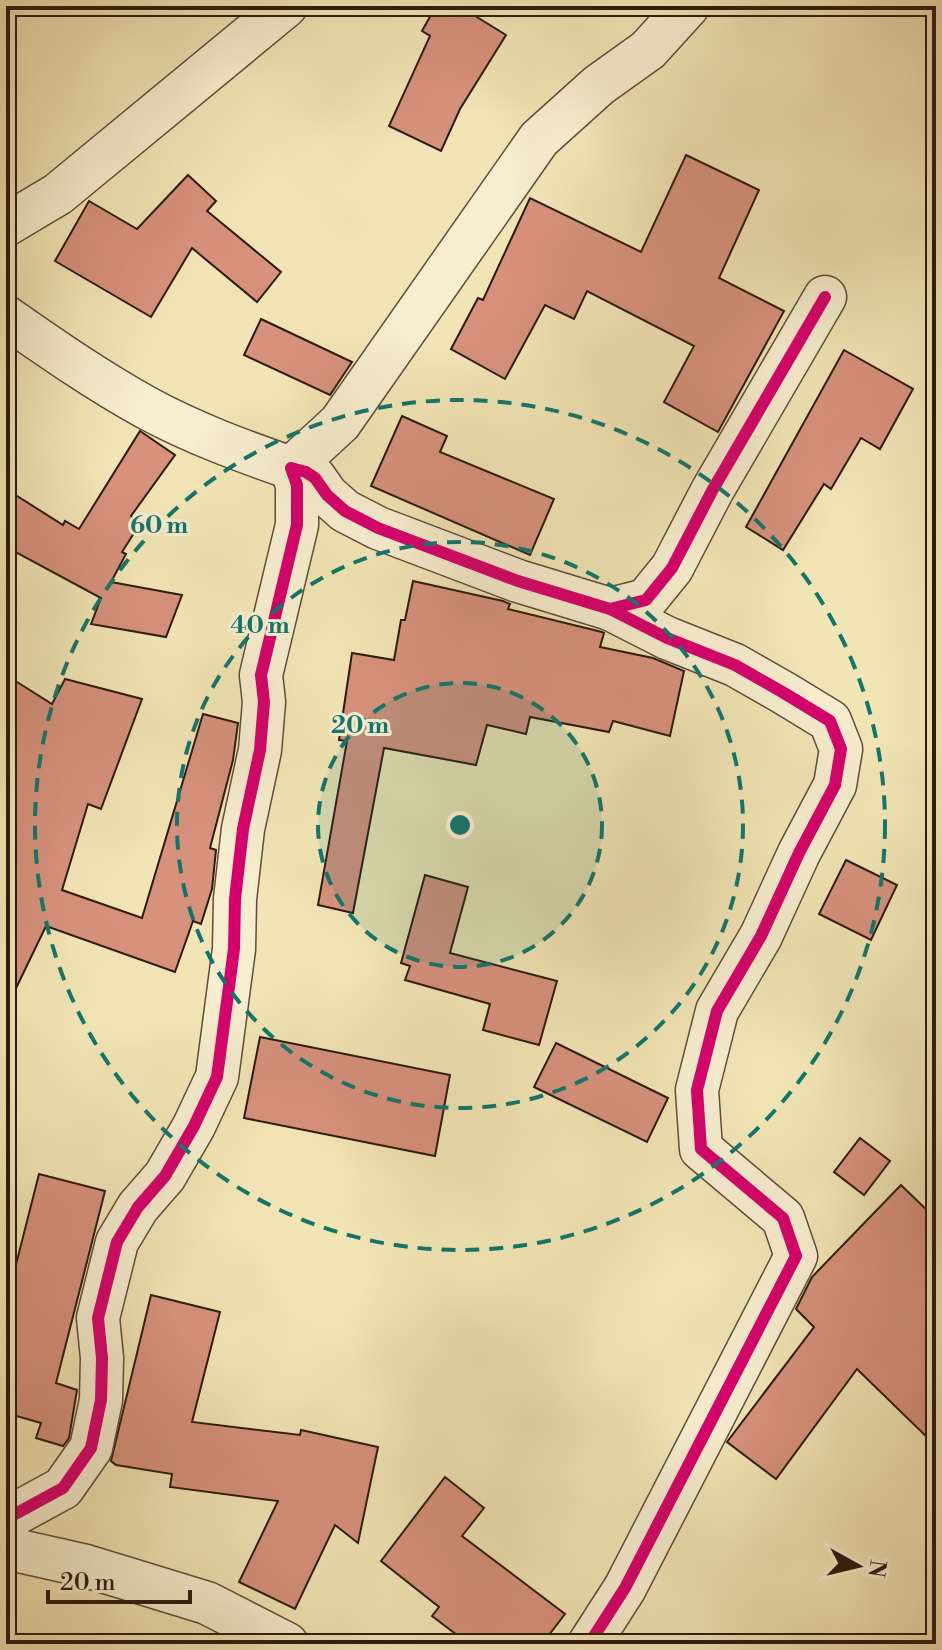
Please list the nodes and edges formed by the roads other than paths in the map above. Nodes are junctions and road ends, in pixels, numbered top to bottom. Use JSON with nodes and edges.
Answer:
{"nodes":[{"id":1,"x":286,"y":6,"type":"edge"},
{"id":2,"x":688,"y":6,"type":"edge"},
{"id":3,"x":6,"y":225,"type":"edge"},
{"id":4,"x":825,"y":297,"type":"dead end"},
{"id":5,"x":6,"y":317,"type":"edge"},
{"id":6,"x":291,"y":468,"type":"junction"},
{"id":7,"x":610,"y":609,"type":"junction"},
{"id":8,"x":6,"y":1519,"type":"edge"},
{"id":9,"x":6,"y":1548,"type":"edge"},
{"id":10,"x":287,"y":1644,"type":"edge"},
{"id":11,"x":589,"y":1644,"type":"edge"}],
"edges":[{"from":1,"to":3,"type":"street"},
{"from":2,"to":6,"type":"street"},
{"from":4,"to":7,"type":"street"},
{"from":5,"to":6,"type":"street"},
{"from":6,"to":7,"type":"street"},
{"from":6,"to":8,"type":"street"},
{"from":7,"to":11,"type":"street"},
{"from":9,"to":10,"type":"street"}]}
